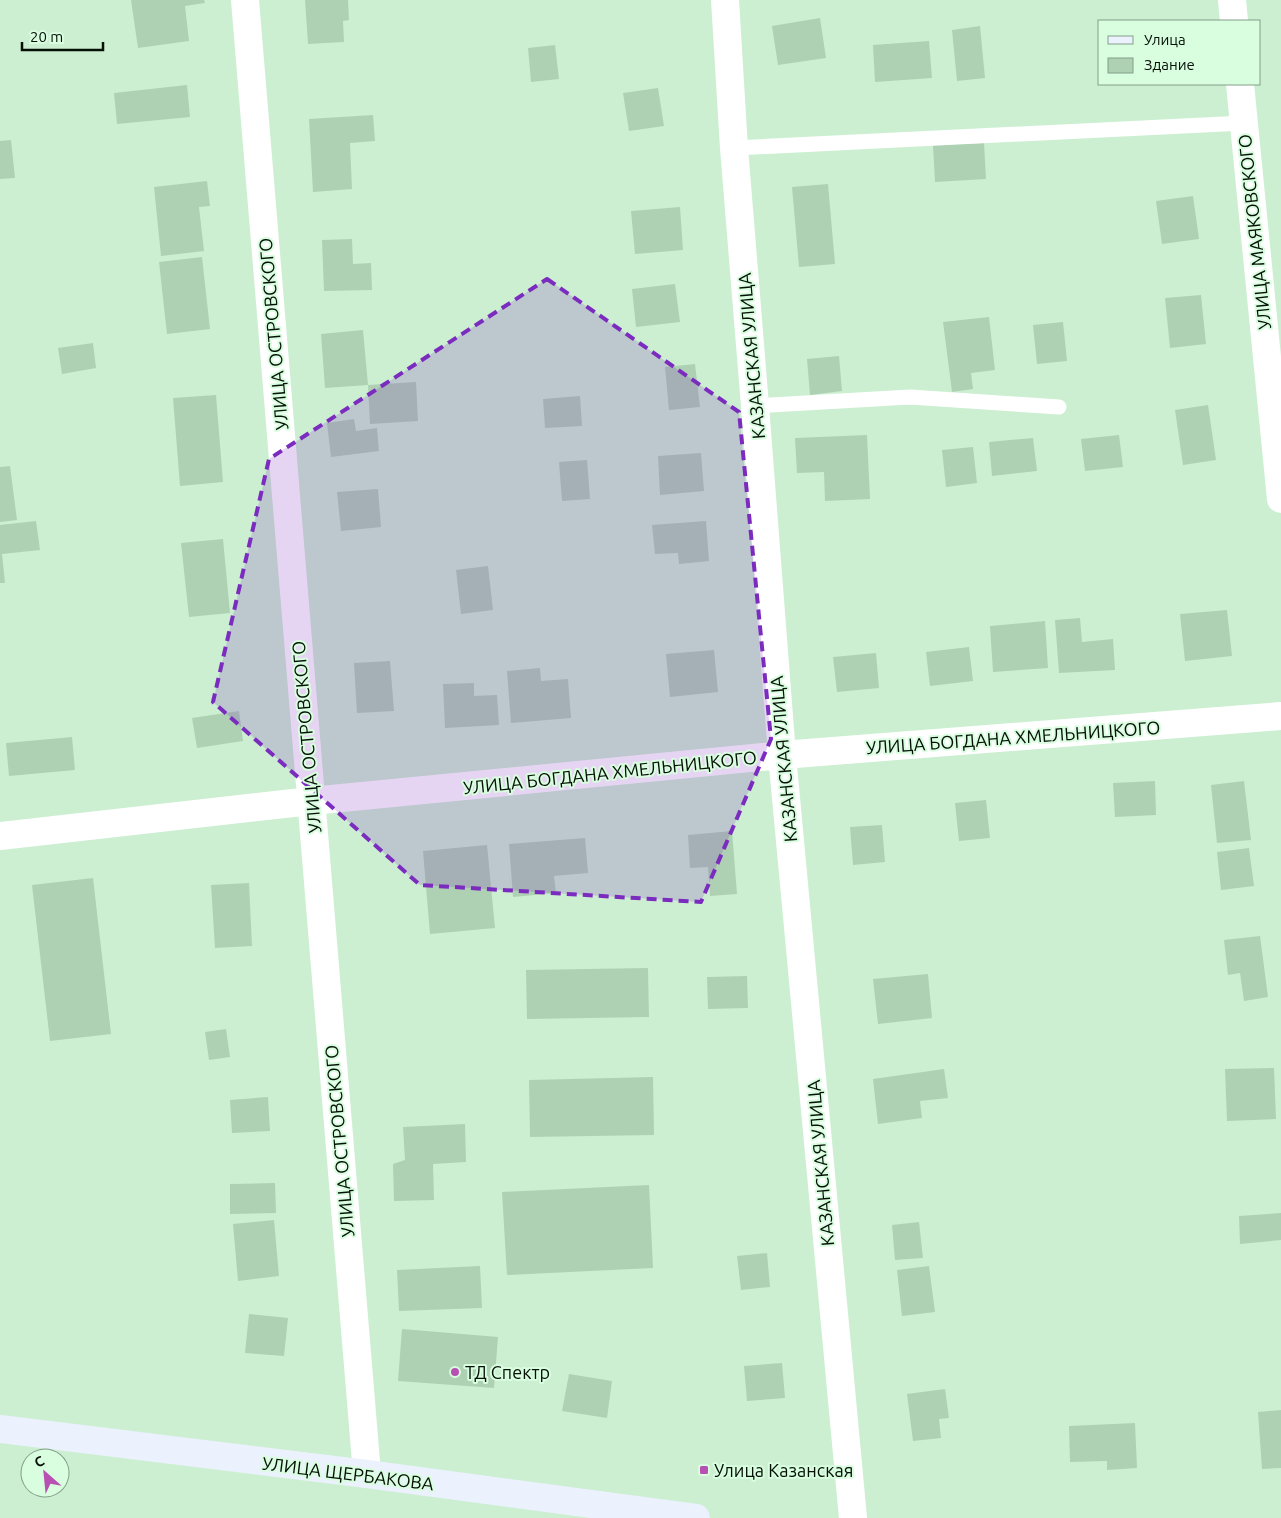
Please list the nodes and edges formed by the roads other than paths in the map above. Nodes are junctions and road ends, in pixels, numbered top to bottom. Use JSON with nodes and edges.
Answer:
{"nodes":[{"id":1,"x":245,"y":0,"type":"edge"},
{"id":2,"x":725,"y":0,"type":"edge"},
{"id":3,"x":1232,"y":0,"type":"edge"},
{"id":4,"x":1234,"y":20,"type":"edge"},
{"id":5,"x":1240,"y":85,"type":"edge"},
{"id":6,"x":1244,"y":123,"type":"junction"},
{"id":7,"x":734,"y":148,"type":"junction"},
{"id":8,"x":755,"y":406,"type":"junction"},
{"id":9,"x":1059,"y":407,"type":"dead end"},
{"id":10,"x":1281,"y":499,"type":"edge"},
{"id":11,"x":1281,"y":716,"type":"edge"},
{"id":12,"x":782,"y":755,"type":"junction"},
{"id":13,"x":311,"y":801,"type":"junction"},
{"id":14,"x":0,"y":836,"type":"edge"},
{"id":15,"x":0,"y":1428,"type":"edge"},
{"id":16,"x":367,"y":1474,"type":"junction"},
{"id":17,"x":609,"y":1513,"type":"edge"},
{"id":18,"x":696,"y":1518,"type":"edge"},
{"id":19,"x":853,"y":1518,"type":"edge"}],
"edges":[{"from":1,"to":13,"type":"street","name":"УЛИЦА ОСТРОВСКОГО"},
{"from":2,"to":7,"type":"street","name":"КАЗАНСКАЯ УЛИЦА"},
{"from":3,"to":4,"type":"street"},
{"from":5,"to":6,"type":"street","name":"УЛИЦА МАЯКОВСКОГО"},
{"from":6,"to":7,"type":"lane"},
{"from":6,"to":10,"type":"street","name":"УЛИЦА МАЯКОВСКОГО"},
{"from":7,"to":8,"type":"street","name":"КАЗАНСКАЯ УЛИЦА"},
{"from":8,"to":9,"type":"lane"},
{"from":8,"to":12,"type":"street","name":"КАЗАНСКАЯ УЛИЦА"},
{"from":11,"to":12,"type":"street","name":"УЛИЦА БОГДАНА ХМЕЛЬНИЦКОГО"},
{"from":12,"to":13,"type":"street","name":"УЛИЦА БОГДАНА ХМЕЛЬНИЦКОГО"},
{"from":12,"to":19,"type":"street","name":"КАЗАНСКАЯ УЛИЦА"},
{"from":13,"to":14,"type":"street","name":"УЛИЦА БОГДАНА ХМЕЛЬНИЦКОГО"},
{"from":13,"to":16,"type":"street","name":"УЛИЦА ОСТРОВСКОГО"},
{"from":15,"to":16,"type":"main road","name":"УЛИЦА ЩЕРБАКОВА"},
{"from":16,"to":17,"type":"main road","name":"УЛИЦА ЩЕРБАКОВА"},
{"from":17,"to":18,"type":"main road","name":"УЛИЦА ЩЕРБАКОВА"}]}
